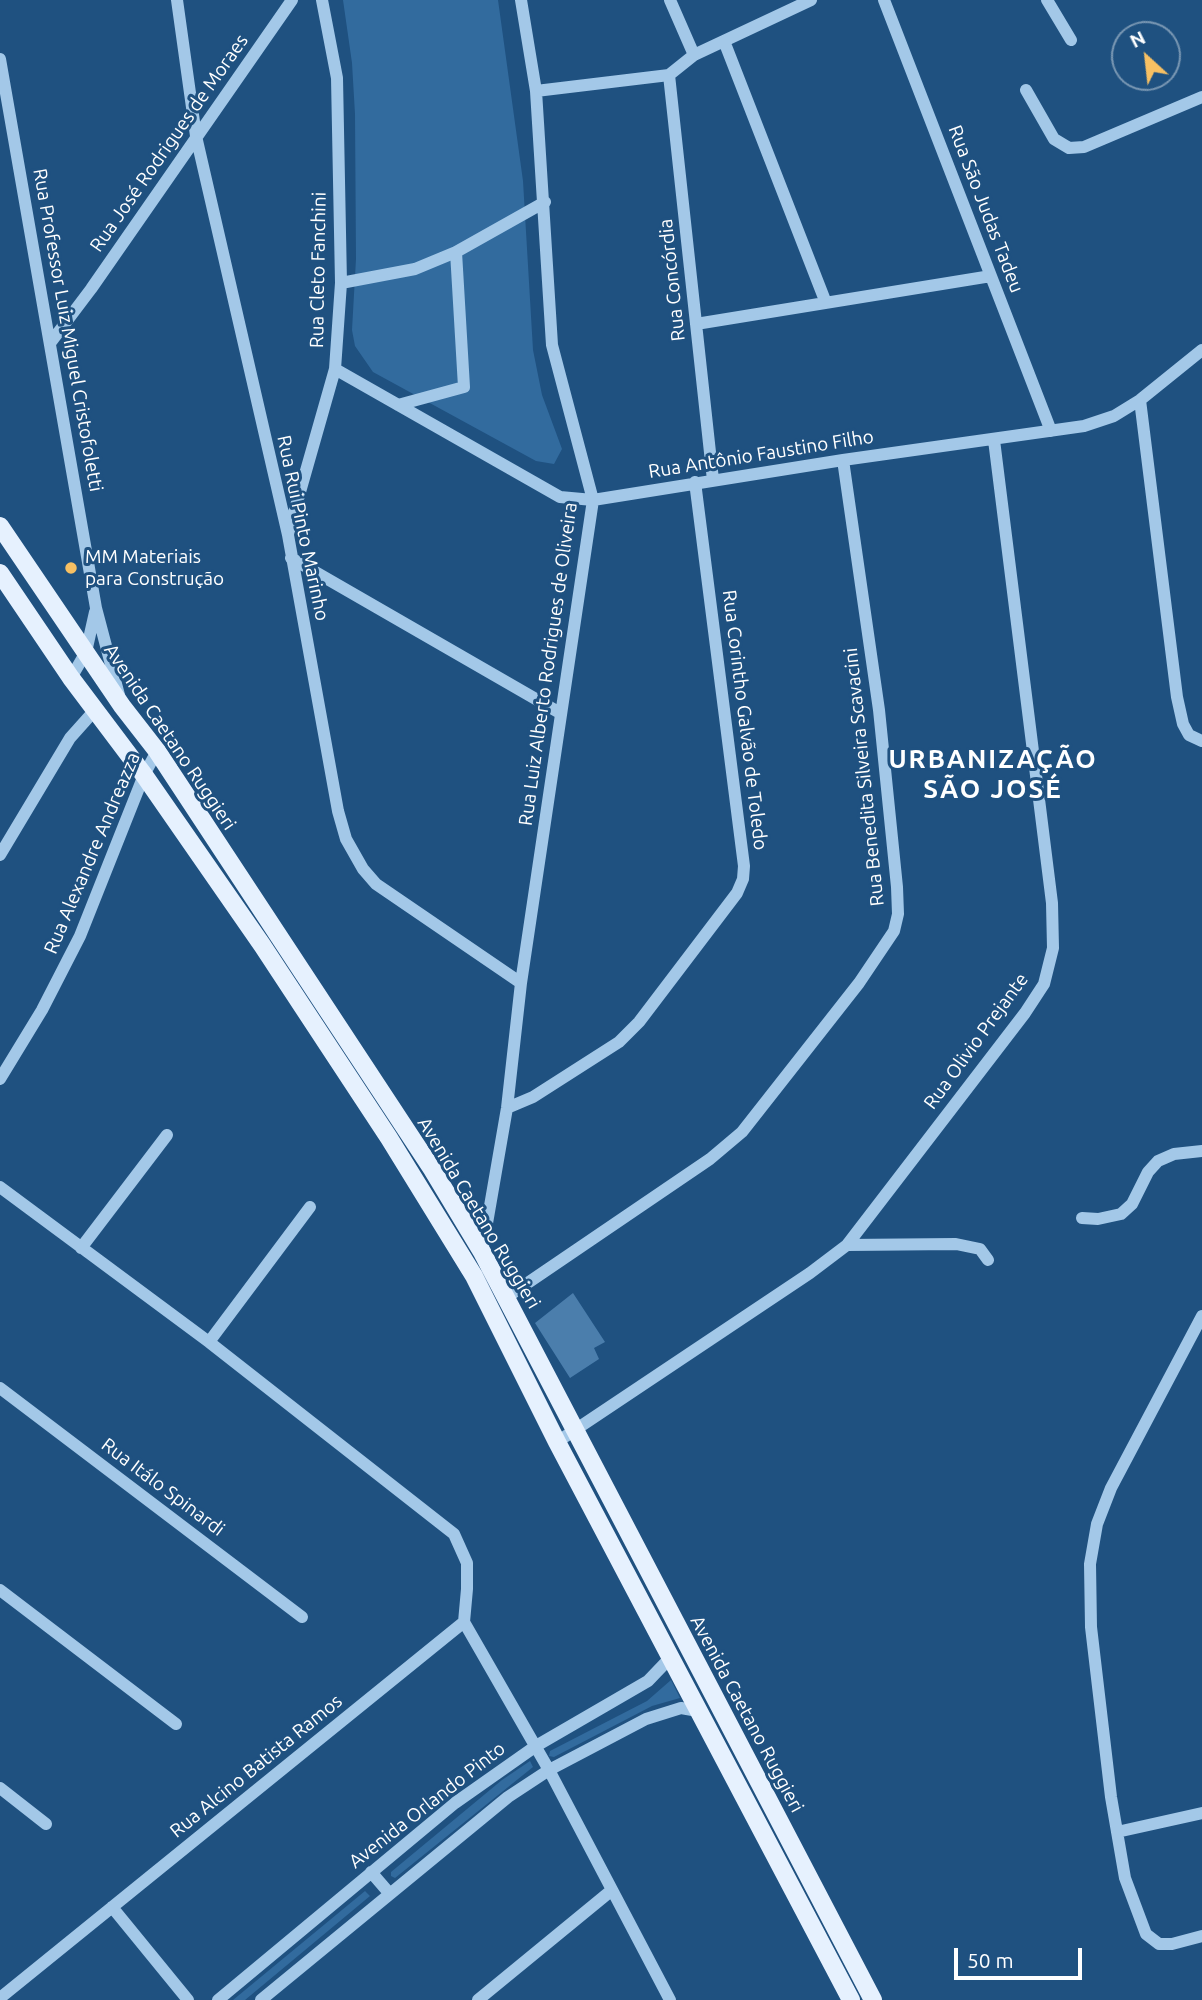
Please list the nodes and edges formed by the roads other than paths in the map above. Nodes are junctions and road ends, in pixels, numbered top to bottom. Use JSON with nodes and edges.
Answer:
{"nodes":[{"id":1,"x":177,"y":0,"type":"edge"},
{"id":2,"x":292,"y":0,"type":"edge"},
{"id":3,"x":322,"y":0,"type":"edge"},
{"id":4,"x":521,"y":0,"type":"edge"},
{"id":5,"x":670,"y":0,"type":"edge"},
{"id":6,"x":811,"y":0,"type":"edge"},
{"id":7,"x":884,"y":0,"type":"edge"},
{"id":8,"x":1047,"y":0,"type":"edge"},
{"id":9,"x":1071,"y":40,"type":"dead end"},
{"id":10,"x":724,"y":41,"type":"junction"},
{"id":11,"x":694,"y":55,"type":"junction"},
{"id":12,"x":0,"y":59,"type":"edge"},
{"id":13,"x":668,"y":75,"type":"junction"},
{"id":14,"x":1026,"y":90,"type":"dead end"},
{"id":15,"x":536,"y":91,"type":"junction"},
{"id":16,"x":1202,"y":97,"type":"edge"},
{"id":17,"x":196,"y":136,"type":"junction"},
{"id":18,"x":545,"y":202,"type":"junction"},
{"id":19,"x":456,"y":253,"type":"junction"},
{"id":20,"x":991,"y":276,"type":"junction"},
{"id":21,"x":341,"y":283,"type":"junction"},
{"id":22,"x":826,"y":303,"type":"junction"},
{"id":23,"x":696,"y":324,"type":"junction"},
{"id":24,"x":51,"y":342,"type":"junction"},
{"id":25,"x":1202,"y":350,"type":"edge"},
{"id":26,"x":335,"y":369,"type":"junction"},
{"id":27,"x":1140,"y":400,"type":"junction"},
{"id":28,"x":398,"y":405,"type":"junction"},
{"id":29,"x":1051,"y":431,"type":"junction"},
{"id":30,"x":994,"y":440,"type":"junction"},
{"id":31,"x":843,"y":460,"type":"junction"},
{"id":32,"x":713,"y":480,"type":"junction"},
{"id":33,"x":695,"y":482,"type":"junction"},
{"id":34,"x":593,"y":500,"type":"junction"},
{"id":35,"x":0,"y":526,"type":"edge"},
{"id":36,"x":288,"y":535,"type":"junction"},
{"id":37,"x":291,"y":558,"type":"junction"},
{"id":38,"x":0,"y":573,"type":"edge"},
{"id":39,"x":96,"y":608,"type":"junction"},
{"id":40,"x":86,"y":652,"type":"junction"},
{"id":41,"x":71,"y":678,"type":"junction"},
{"id":42,"x":122,"y":706,"type":"junction"},
{"id":43,"x":95,"y":710,"type":"junction"},
{"id":44,"x":561,"y":713,"type":"junction"},
{"id":45,"x":1202,"y":741,"type":"edge"},
{"id":46,"x":157,"y":751,"type":"junction"},
{"id":47,"x":144,"y":775,"type":"junction"},
{"id":48,"x":0,"y":855,"type":"edge"},
{"id":49,"x":521,"y":983,"type":"junction"},
{"id":50,"x":0,"y":1079,"type":"edge"},
{"id":51,"x":507,"y":1108,"type":"junction"},
{"id":52,"x":167,"y":1135,"type":"dead end"},
{"id":53,"x":1202,"y":1151,"type":"edge"},
{"id":54,"x":0,"y":1187,"type":"edge"},
{"id":55,"x":310,"y":1207,"type":"dead end"},
{"id":56,"x":1082,"y":1218,"type":"dead end"},
{"id":57,"x":847,"y":1245,"type":"junction"},
{"id":58,"x":81,"y":1248,"type":"junction"},
{"id":59,"x":482,"y":1252,"type":"junction"},
{"id":60,"x":988,"y":1260,"type":"dead end"},
{"id":61,"x":507,"y":1297,"type":"junction"},
{"id":62,"x":1202,"y":1316,"type":"edge"},
{"id":63,"x":209,"y":1342,"type":"junction"},
{"id":64,"x":0,"y":1388,"type":"edge"},
{"id":65,"x":574,"y":1430,"type":"junction"},
{"id":66,"x":557,"y":1442,"type":"junction"},
{"id":67,"x":0,"y":1590,"type":"edge"},
{"id":68,"x":302,"y":1617,"type":"dead end"},
{"id":69,"x":464,"y":1622,"type":"junction"},
{"id":70,"x":670,"y":1658,"type":"junction"},
{"id":71,"x":698,"y":1711,"type":"junction"},
{"id":72,"x":176,"y":1724,"type":"dead end"},
{"id":73,"x":536,"y":1746,"type":"junction"},
{"id":74,"x":549,"y":1770,"type":"junction"},
{"id":75,"x":0,"y":1788,"type":"edge"},
{"id":76,"x":1202,"y":1813,"type":"edge"},
{"id":77,"x":47,"y":1824,"type":"dead end"},
{"id":78,"x":1117,"y":1832,"type":"junction"},
{"id":79,"x":371,"y":1872,"type":"junction"},
{"id":80,"x":612,"y":1890,"type":"junction"},
{"id":81,"x":390,"y":1894,"type":"junction"},
{"id":82,"x":112,"y":1906,"type":"junction"},
{"id":83,"x":1202,"y":1936,"type":"edge"},
{"id":84,"x":0,"y":1998,"type":"edge"},
{"id":85,"x":188,"y":2000,"type":"edge"},
{"id":86,"x":218,"y":2000,"type":"edge"},
{"id":87,"x":261,"y":2000,"type":"edge"},
{"id":88,"x":478,"y":2000,"type":"edge"},
{"id":89,"x":670,"y":2000,"type":"edge"},
{"id":90,"x":851,"y":2000,"type":"edge"},
{"id":91,"x":873,"y":2000,"type":"edge"}],
"edges":[{"from":1,"to":17,"type":"street","name":"Rua Rui Pinto Marinho"},
{"from":2,"to":17,"type":"street","name":"Rua José Rodrigues de Moraes"},
{"from":3,"to":21,"type":"street","name":"Rua Cleto Fanchini"},
{"from":4,"to":15,"type":"street","name":"Rua Luiz Alberto Rodrigues de Oliveira"},
{"from":5,"to":11,"type":"street"},
{"from":6,"to":10,"type":"street"},
{"from":7,"to":20,"type":"street","name":"Rua São Judas Tadeu"},
{"from":8,"to":9,"type":"street"},
{"from":10,"to":11,"type":"street"},
{"from":10,"to":22,"type":"street"},
{"from":11,"to":13,"type":"street"},
{"from":12,"to":24,"type":"street","name":"Rua Professor Luiz Miguel Cristofoletti"},
{"from":13,"to":15,"type":"street"},
{"from":13,"to":23,"type":"street","name":"Rua Concórdia"},
{"from":14,"to":16,"type":"street"},
{"from":15,"to":18,"type":"street","name":"Rua Luiz Alberto Rodrigues de Oliveira"},
{"from":17,"to":24,"type":"street","name":"Rua José Rodrigues de Moraes"},
{"from":17,"to":36,"type":"street","name":"Rua Rui Pinto Marinho"},
{"from":18,"to":19,"type":"street"},
{"from":18,"to":34,"type":"street","name":"Rua Luiz Alberto Rodrigues de Oliveira"},
{"from":19,"to":21,"type":"street"},
{"from":19,"to":28,"type":"street"},
{"from":20,"to":22,"type":"street"},
{"from":20,"to":29,"type":"street","name":"Rua São Judas Tadeu"},
{"from":21,"to":26,"type":"street","name":"Rua Cleto Fanchini"},
{"from":22,"to":23,"type":"street"},
{"from":23,"to":32,"type":"street","name":"Rua Concórdia"},
{"from":24,"to":39,"type":"street","name":"Rua Professor Luiz Miguel Cristofoletti"},
{"from":25,"to":27,"type":"street","name":"Rua Antônio Faustino Filho"},
{"from":26,"to":28,"type":"street","name":"Rua Antônio Faustino Filho"},
{"from":26,"to":36,"type":"street","name":"Rua Cleto Fanchini"},
{"from":27,"to":29,"type":"street","name":"Rua Antônio Faustino Filho"},
{"from":27,"to":45,"type":"street"},
{"from":28,"to":34,"type":"street","name":"Rua Antônio Faustino Filho"},
{"from":29,"to":30,"type":"street","name":"Rua Antônio Faustino Filho"},
{"from":30,"to":31,"type":"street","name":"Rua Antônio Faustino Filho"},
{"from":30,"to":57,"type":"street","name":"Rua Olivio Prejante"},
{"from":31,"to":32,"type":"street","name":"Rua Antônio Faustino Filho"},
{"from":31,"to":61,"type":"street","name":"Rua Benedita Silveira Scavacini"},
{"from":32,"to":33,"type":"street","name":"Rua Antônio Faustino Filho"},
{"from":33,"to":34,"type":"street","name":"Rua Antônio Faustino Filho"},
{"from":33,"to":51,"type":"street","name":"Rua Corintho Galvão de Toledo"},
{"from":34,"to":44,"type":"street","name":"Rua Luiz Alberto Rodrigues de Oliveira"},
{"from":35,"to":40,"type":"main road","name":"Avenida Caetano Ruggieri"},
{"from":36,"to":37,"type":"street","name":"Rua Rui Pinto Marinho"},
{"from":37,"to":44,"type":"street"},
{"from":37,"to":49,"type":"street","name":"Rua Rui Pinto Marinho"},
{"from":38,"to":41,"type":"main road","name":"Avenida Caetano Ruggieri"},
{"from":39,"to":40,"type":"street","name":"Rua Professor Luiz Miguel Cristofoletti"},
{"from":39,"to":42,"type":"street","name":"Rua Professor Luiz Miguel Cristofoletti"},
{"from":40,"to":41,"type":"street","name":"Rua Professor Luiz Miguel Cristofoletti"},
{"from":40,"to":42,"type":"main road","name":"Avenida Caetano Ruggieri"},
{"from":41,"to":43,"type":"main road","name":"Avenida Caetano Ruggieri"},
{"from":42,"to":46,"type":"main road","name":"Avenida Caetano Ruggieri"},
{"from":43,"to":47,"type":"main road","name":"Avenida Caetano Ruggieri"},
{"from":43,"to":48,"type":"street"},
{"from":44,"to":49,"type":"street","name":"Rua Luiz Alberto Rodrigues de Oliveira"},
{"from":46,"to":47,"type":"street","name":"Rua Alexandre Andreazza"},
{"from":46,"to":59,"type":"main road","name":"Avenida Caetano Ruggieri"},
{"from":47,"to":50,"type":"street","name":"Rua Alexandre Andreazza"},
{"from":47,"to":66,"type":"main road","name":"Avenida Caetano Ruggieri"},
{"from":49,"to":51,"type":"street","name":"Rua Luiz Alberto Rodrigues de Oliveira"},
{"from":51,"to":59,"type":"street","name":"Rua Luiz Alberto Rodrigues de Oliveira"},
{"from":52,"to":58,"type":"street"},
{"from":53,"to":56,"type":"street"},
{"from":54,"to":58,"type":"street"},
{"from":55,"to":63,"type":"street"},
{"from":57,"to":60,"type":"street"},
{"from":57,"to":65,"type":"street","name":"Rua Olivio Prejante"},
{"from":58,"to":63,"type":"street"},
{"from":59,"to":61,"type":"main road","name":"Avenida Caetano Ruggieri"},
{"from":61,"to":65,"type":"main road","name":"Avenida Caetano Ruggieri"},
{"from":62,"to":78,"type":"street"},
{"from":63,"to":69,"type":"street"},
{"from":64,"to":68,"type":"street","name":"Rua Itálo Spinardi"},
{"from":65,"to":66,"type":"street","name":"Rua Olivio Prejante"},
{"from":65,"to":91,"type":"main road","name":"Avenida Caetano Ruggieri"},
{"from":66,"to":70,"type":"main road","name":"Avenida Caetano Ruggieri"},
{"from":67,"to":72,"type":"street"},
{"from":69,"to":73,"type":"street"},
{"from":69,"to":82,"type":"street","name":"Rua Alcino Batista Ramos"},
{"from":70,"to":71,"type":"main road","name":"Avenida Caetano Ruggieri"},
{"from":70,"to":73,"type":"street","name":"Avenida Orlando Pinto"},
{"from":71,"to":74,"type":"street"},
{"from":71,"to":90,"type":"main road","name":"Avenida Caetano Ruggieri"},
{"from":73,"to":74,"type":"street"},
{"from":73,"to":79,"type":"street","name":"Avenida Orlando Pinto"},
{"from":74,"to":80,"type":"street"},
{"from":74,"to":81,"type":"street"},
{"from":75,"to":77,"type":"street"},
{"from":76,"to":78,"type":"street"},
{"from":78,"to":83,"type":"street"},
{"from":79,"to":81,"type":"street"},
{"from":79,"to":86,"type":"street","name":"Avenida Orlando Pinto"},
{"from":80,"to":88,"type":"street"},
{"from":80,"to":89,"type":"street"},
{"from":81,"to":87,"type":"street"},
{"from":82,"to":84,"type":"street","name":"Rua Alcino Batista Ramos"},
{"from":82,"to":85,"type":"street"}]}
